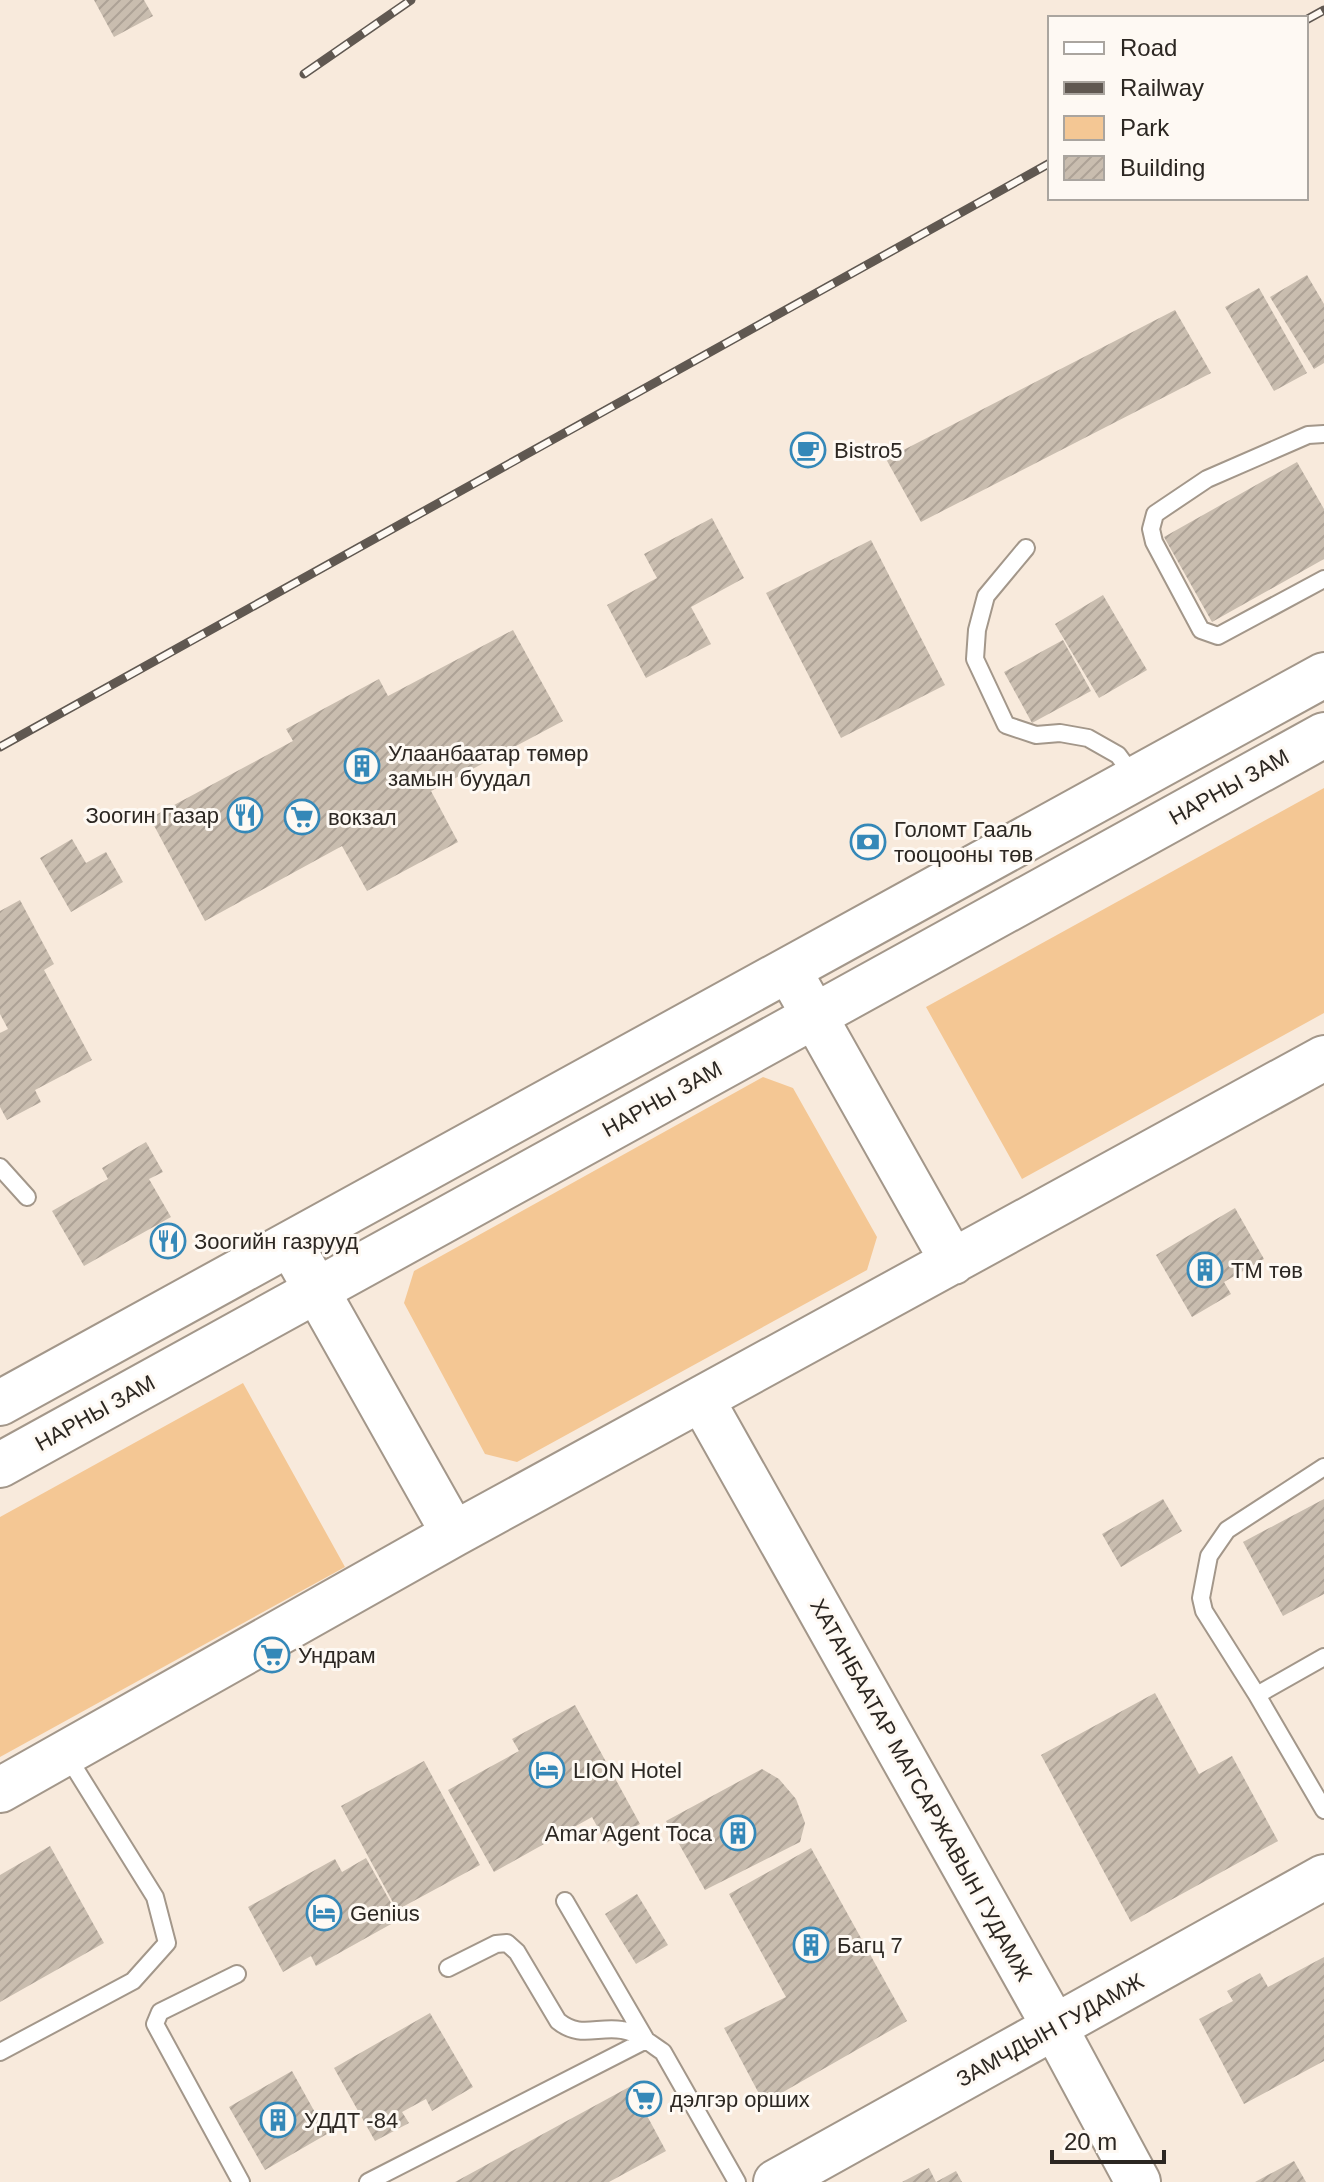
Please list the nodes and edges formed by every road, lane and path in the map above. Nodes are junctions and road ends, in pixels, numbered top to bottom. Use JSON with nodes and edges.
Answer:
{"nodes":[{"id":1,"x":1324,"y":434,"type":"edge"},
{"id":2,"x":1026,"y":548,"type":"dead end"},
{"id":3,"x":1324,"y":579,"type":"edge"},
{"id":4,"x":1324,"y":675,"type":"edge"},
{"id":5,"x":1324,"y":735,"type":"edge"},
{"id":6,"x":1135,"y":779,"type":"junction"},
{"id":7,"x":789,"y":971,"type":"junction"},
{"id":8,"x":814,"y":1015,"type":"junction"},
{"id":9,"x":1324,"y":1058,"type":"edge"},
{"id":10,"x":0,"y":1167,"type":"edge"},
{"id":11,"x":27,"y":1197,"type":"dead end"},
{"id":12,"x":291,"y":1245,"type":"junction"},
{"id":13,"x":953,"y":1262,"type":"junction"},
{"id":14,"x":316,"y":1291,"type":"junction"},
{"id":15,"x":702,"y":1400,"type":"junction"},
{"id":16,"x":0,"y":1403,"type":"edge"},
{"id":17,"x":0,"y":1465,"type":"edge"},
{"id":18,"x":1324,"y":1467,"type":"edge"},
{"id":19,"x":454,"y":1534,"type":"junction"},
{"id":20,"x":1324,"y":1657,"type":"edge"},
{"id":21,"x":1257,"y":1695,"type":"junction"},
{"id":22,"x":65,"y":1753,"type":"junction"},
{"id":23,"x":0,"y":1790,"type":"edge"},
{"id":24,"x":1324,"y":1810,"type":"edge"},
{"id":25,"x":1324,"y":1877,"type":"edge"},
{"id":26,"x":565,"y":1901,"type":"dead end"},
{"id":27,"x":448,"y":1968,"type":"dead end"},
{"id":28,"x":237,"y":1974,"type":"dead end"},
{"id":29,"x":1054,"y":2026,"type":"junction"},
{"id":30,"x":646,"y":2040,"type":"junction"},
{"id":31,"x":0,"y":2052,"type":"edge"},
{"id":32,"x":241,"y":2182,"type":"edge"},
{"id":33,"x":368,"y":2182,"type":"edge"},
{"id":34,"x":737,"y":2182,"type":"edge"},
{"id":35,"x":776,"y":2182,"type":"edge"},
{"id":36,"x":1138,"y":2182,"type":"edge"}],
"edges":[{"from":1,"to":3,"type":"lane"},
{"from":2,"to":6,"type":"lane"},
{"from":4,"to":6,"type":"street"},
{"from":5,"to":8,"type":"street","name":"НАРНЫ ЗАМ"},
{"from":6,"to":7,"type":"street"},
{"from":7,"to":8,"type":"street"},
{"from":7,"to":12,"type":"street"},
{"from":8,"to":13,"type":"street"},
{"from":8,"to":14,"type":"street","name":"НАРНЫ ЗАМ"},
{"from":9,"to":13,"type":"street"},
{"from":10,"to":11,"type":"lane"},
{"from":12,"to":14,"type":"street"},
{"from":12,"to":16,"type":"street"},
{"from":13,"to":15,"type":"street"},
{"from":14,"to":17,"type":"street","name":"НАРНЫ ЗАМ"},
{"from":14,"to":19,"type":"street"},
{"from":15,"to":19,"type":"street"},
{"from":15,"to":29,"type":"street","name":"ХАТАНБААТАР МАГСАРЖАВЫН ГУДАМЖ"},
{"from":18,"to":21,"type":"lane"},
{"from":19,"to":22,"type":"street"},
{"from":20,"to":21,"type":"lane"},
{"from":21,"to":24,"type":"lane"},
{"from":22,"to":23,"type":"street"},
{"from":22,"to":31,"type":"lane"},
{"from":25,"to":29,"type":"street","name":"ЗАМЧДЫН ГУДАМЖ"},
{"from":26,"to":30,"type":"lane"},
{"from":27,"to":30,"type":"lane"},
{"from":28,"to":32,"type":"lane"},
{"from":29,"to":35,"type":"street","name":"ЗАМЧДЫН ГУДАМЖ"},
{"from":29,"to":36,"type":"street","name":"ХАТАНБААТАР МАГСАРЖАВЫН ГУДАМЖ"},
{"from":30,"to":33,"type":"lane"},
{"from":30,"to":34,"type":"lane"}]}
